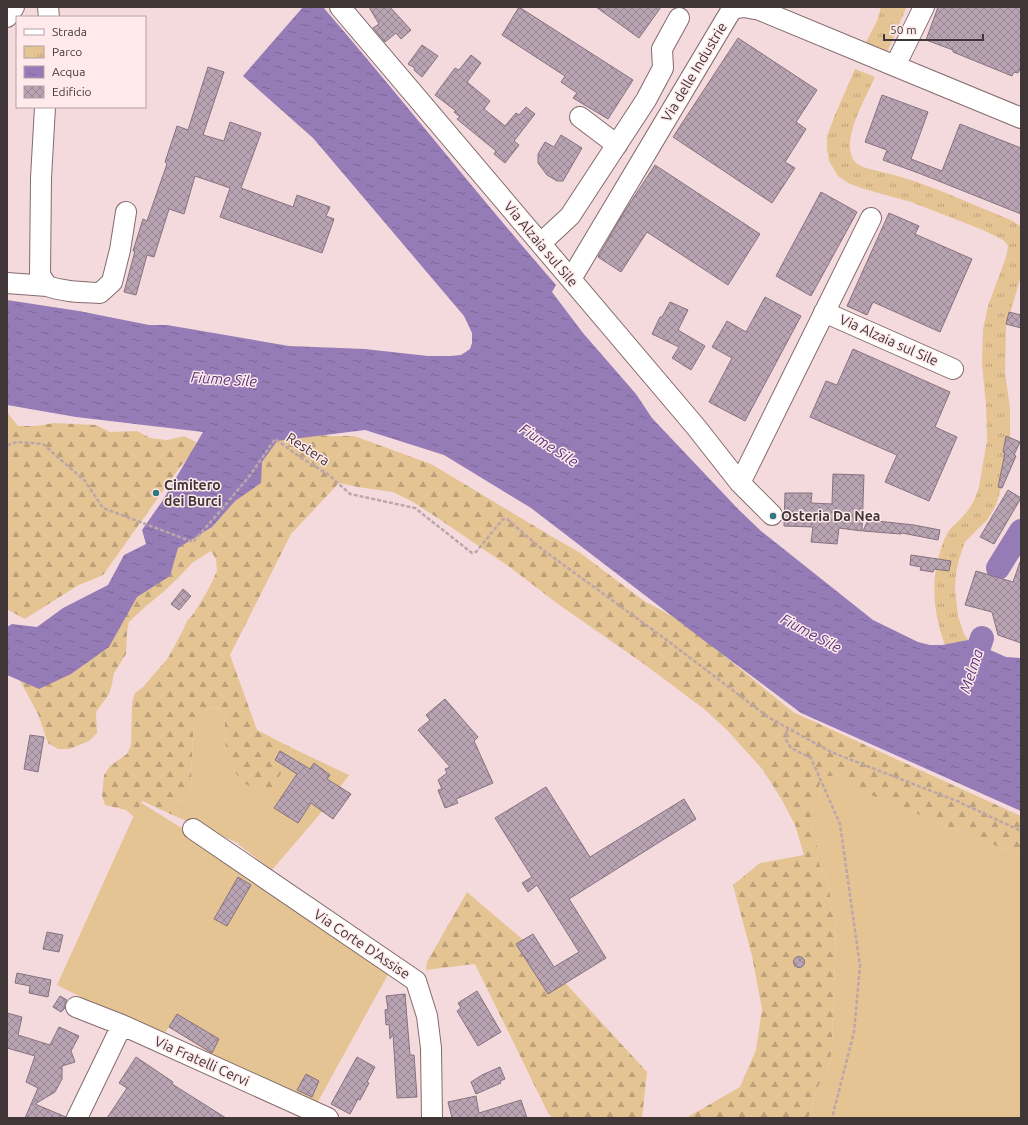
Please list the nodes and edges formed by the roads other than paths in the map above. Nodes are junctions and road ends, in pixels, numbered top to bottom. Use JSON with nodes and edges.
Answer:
{"nodes":[{"id":1,"x":14,"y":7,"type":"edge"},
{"id":2,"x":340,"y":7,"type":"edge"},
{"id":3,"x":924,"y":7,"type":"edge"},
{"id":4,"x":7,"y":17,"type":"edge"},
{"id":5,"x":679,"y":18,"type":"dead end"},
{"id":6,"x":895,"y":66,"type":"junction"},
{"id":7,"x":45,"y":108,"type":"edge"},
{"id":8,"x":580,"y":117,"type":"dead end"},
{"id":9,"x":1021,"y":118,"type":"edge"},
{"id":10,"x":617,"y":145,"type":"junction"},
{"id":11,"x":126,"y":212,"type":"dead end"},
{"id":12,"x":871,"y":218,"type":"dead end"},
{"id":13,"x":540,"y":243,"type":"junction"},
{"id":14,"x":571,"y":279,"type":"junction"},
{"id":15,"x":7,"y":283,"type":"edge"},
{"id":16,"x":47,"y":286,"type":"junction"},
{"id":17,"x":824,"y":312,"type":"junction"},
{"id":18,"x":953,"y":369,"type":"dead end"},
{"id":19,"x":740,"y":483,"type":"junction"},
{"id":20,"x":772,"y":515,"type":"dead end"},
{"id":21,"x":193,"y":829,"type":"dead end"},
{"id":22,"x":76,"y":1007,"type":"dead end"},
{"id":23,"x":122,"y":1025,"type":"junction"},
{"id":24,"x":427,"y":1117,"type":"edge"},
{"id":25,"x":77,"y":1118,"type":"edge"},
{"id":26,"x":328,"y":1118,"type":"edge"}],
"edges":[{"from":1,"to":4,"type":"street"},
{"from":2,"to":13,"type":"street","name":"Via Alzaia sul Sile"},
{"from":3,"to":6,"type":"street"},
{"from":5,"to":10,"type":"street"},
{"from":6,"to":9,"type":"street","name":"Via delle Industrie"},
{"from":6,"to":14,"type":"street","name":"Via delle Industrie"},
{"from":7,"to":16,"type":"street"},
{"from":8,"to":10,"type":"street"},
{"from":10,"to":13,"type":"street"},
{"from":11,"to":16,"type":"street"},
{"from":12,"to":17,"type":"street","name":"Via Alzaia sul Sile"},
{"from":13,"to":14,"type":"street","name":"Via Alzaia sul Sile"},
{"from":14,"to":19,"type":"street","name":"Via Alzaia sul Sile"},
{"from":15,"to":16,"type":"street"},
{"from":17,"to":18,"type":"street","name":"Via Alzaia sul Sile"},
{"from":17,"to":19,"type":"street","name":"Via Alzaia sul Sile"},
{"from":19,"to":20,"type":"street","name":"Via Alzaia sul Sile"},
{"from":21,"to":24,"type":"street","name":"Via Corte D'Assise"},
{"from":22,"to":23,"type":"street","name":"Via Fratelli Cervi"},
{"from":23,"to":25,"type":"street"},
{"from":23,"to":26,"type":"street","name":"Via Fratelli Cervi"}]}
